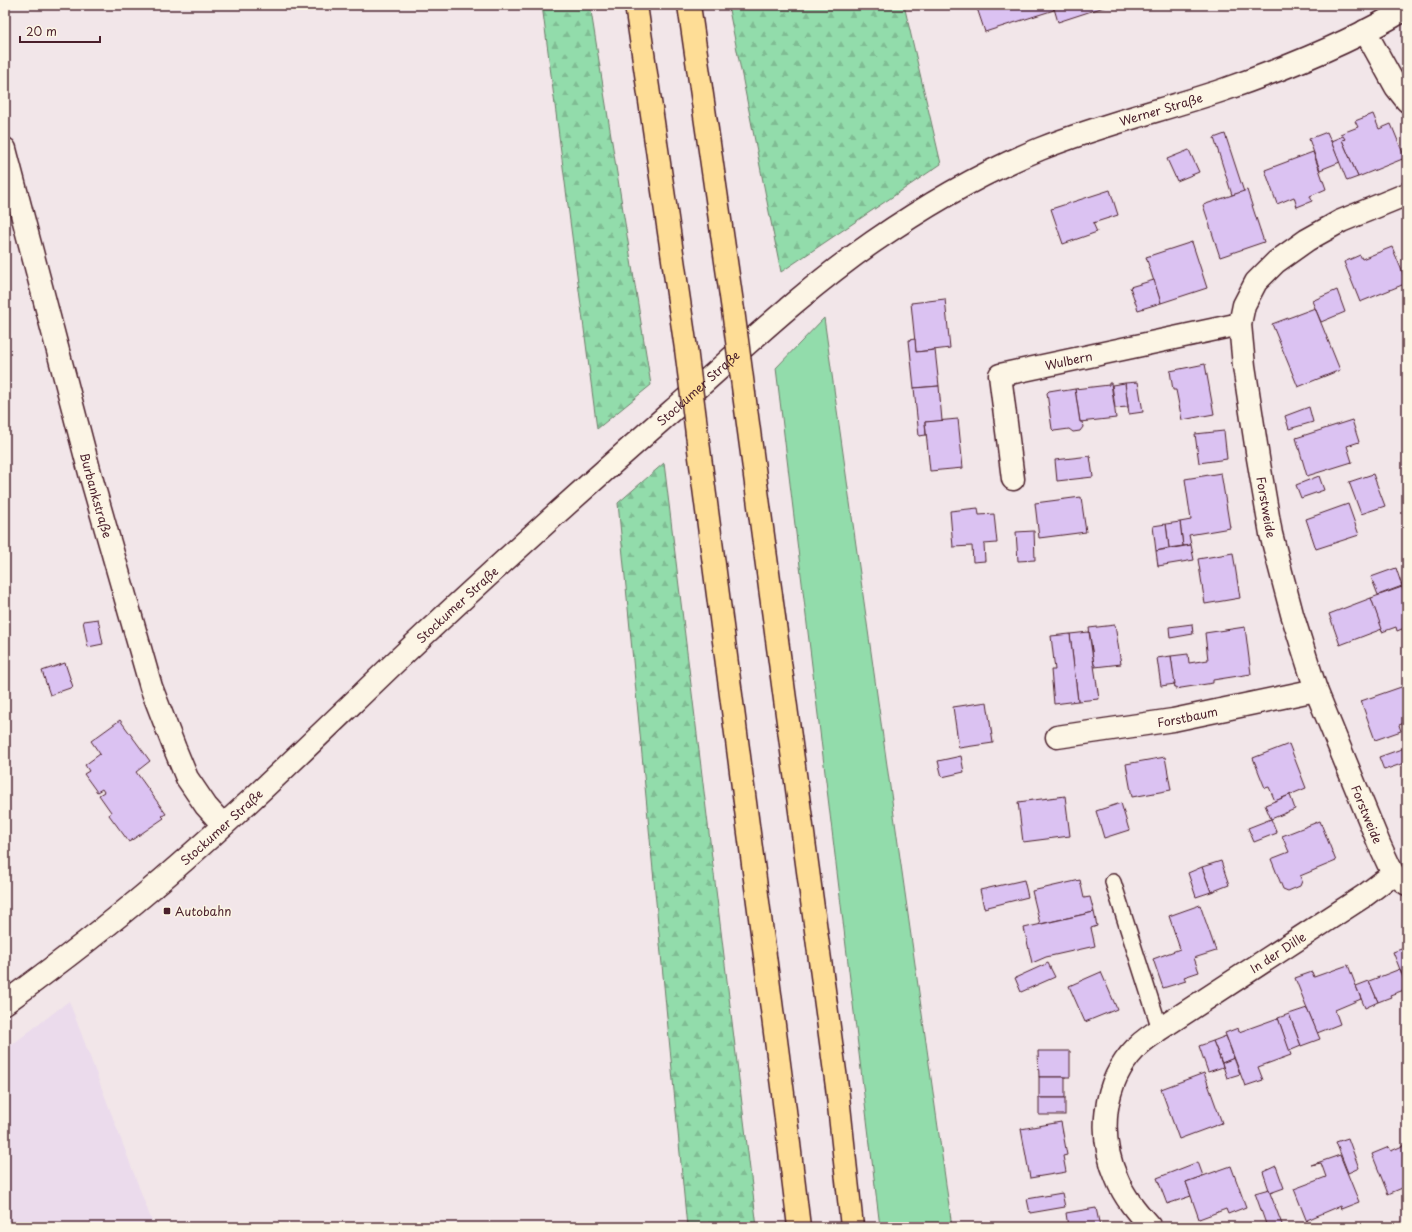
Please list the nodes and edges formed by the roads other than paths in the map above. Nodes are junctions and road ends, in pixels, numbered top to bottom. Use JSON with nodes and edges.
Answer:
{"nodes":[{"id":1,"x":636,"y":5,"type":"edge"},
{"id":2,"x":689,"y":5,"type":"edge"},
{"id":3,"x":1407,"y":8,"type":"edge"},
{"id":4,"x":1365,"y":31,"type":"junction"},
{"id":5,"x":1407,"y":101,"type":"edge"},
{"id":6,"x":5,"y":149,"type":"edge"},
{"id":7,"x":1407,"y":194,"type":"edge"},
{"id":8,"x":916,"y":214,"type":"joint"},
{"id":9,"x":1240,"y":324,"type":"junction"},
{"id":10,"x":1013,"y":479,"type":"dead end"},
{"id":11,"x":1316,"y":690,"type":"junction"},
{"id":12,"x":1057,"y":737,"type":"dead end"},
{"id":13,"x":223,"y":825,"type":"junction"},
{"id":14,"x":1400,"y":879,"type":"edge"},
{"id":15,"x":1113,"y":882,"type":"dead end"},
{"id":16,"x":5,"y":1003,"type":"edge"},
{"id":17,"x":1160,"y":1029,"type":"junction"},
{"id":18,"x":799,"y":1227,"type":"edge"},
{"id":19,"x":852,"y":1227,"type":"edge"},
{"id":20,"x":1150,"y":1227,"type":"edge"}],
"edges":[{"from":1,"to":18,"type":"highway","bridge":true},
{"from":2,"to":19,"type":"highway","bridge":true},
{"from":3,"to":4,"type":"street","name":"Werner Straße"},
{"from":4,"to":5,"type":"street"},
{"from":4,"to":8,"type":"street","name":"Werner Straße"},
{"from":6,"to":13,"type":"street","name":"Burbankstraße"},
{"from":7,"to":9,"type":"street","name":"Forstweide"},
{"from":8,"to":13,"type":"street","name":"Stockumer Straße"},
{"from":9,"to":10,"type":"street","name":"Wulbern"},
{"from":9,"to":11,"type":"street","name":"Forstweide"},
{"from":11,"to":12,"type":"street","name":"Forstbaum"},
{"from":11,"to":14,"type":"street","name":"Forstweide"},
{"from":13,"to":16,"type":"street","name":"Stockumer Straße"},
{"from":14,"to":17,"type":"street","name":"In der Dille"},
{"from":15,"to":17,"type":"lane"},
{"from":17,"to":20,"type":"street","name":"In der Dille"}]}
